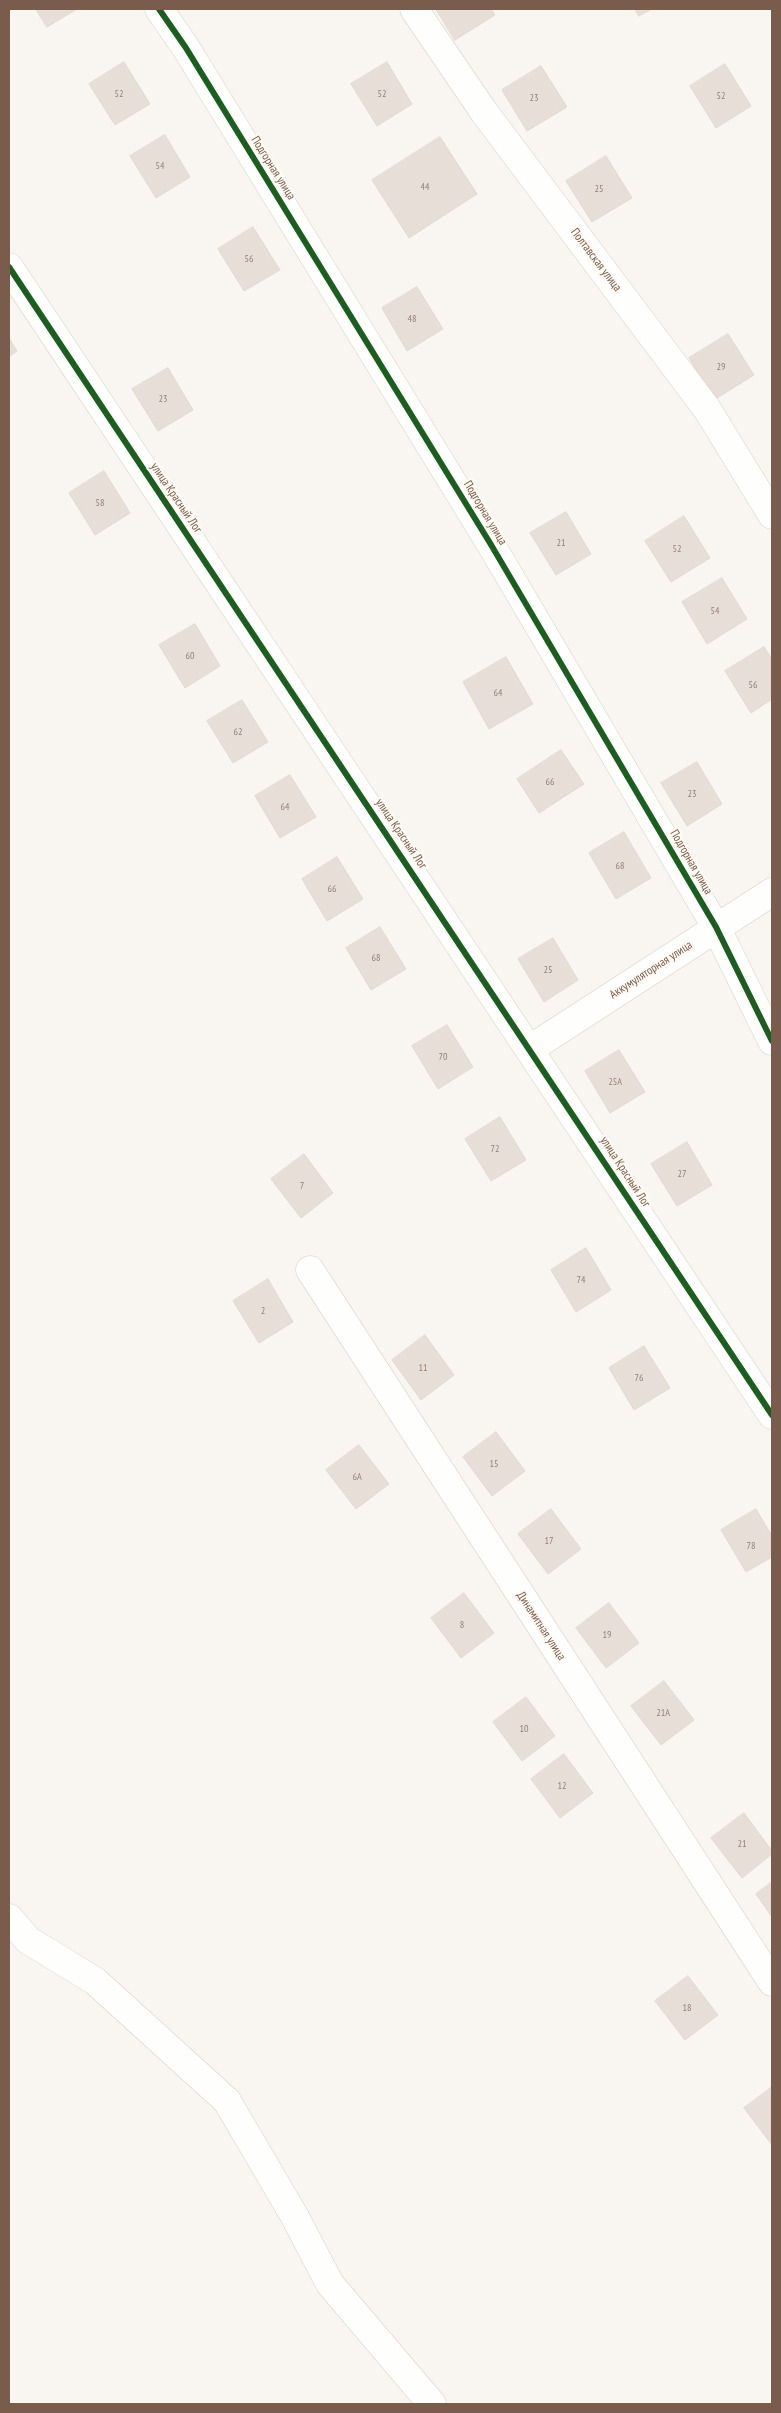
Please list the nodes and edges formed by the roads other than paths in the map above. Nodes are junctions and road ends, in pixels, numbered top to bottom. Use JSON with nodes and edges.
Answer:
{"nodes":[{"id":1,"x":159,"y":9,"type":"edge"},
{"id":2,"x":414,"y":9,"type":"edge"},
{"id":3,"x":9,"y":267,"type":"edge"},
{"id":4,"x":772,"y":515,"type":"edge"},
{"id":5,"x":772,"y":892,"type":"edge"},
{"id":6,"x":716,"y":927,"type":"junction"},
{"id":7,"x":772,"y":1041,"type":"edge"},
{"id":8,"x":530,"y":1048,"type":"junction"},
{"id":9,"x":310,"y":1270,"type":"dead end"},
{"id":10,"x":772,"y":1415,"type":"edge"},
{"id":11,"x":9,"y":1918,"type":"edge"},
{"id":12,"x":772,"y":1982,"type":"edge"},
{"id":13,"x":432,"y":2404,"type":"edge"}],
"edges":[{"from":1,"to":6,"type":"street","name":"Подгорная улица"},
{"from":2,"to":4,"type":"street","name":"Полтавская улица"},
{"from":3,"to":8,"type":"street","name":"улица Красный Лог"},
{"from":5,"to":6,"type":"street","name":"Аккумуляторная улица"},
{"from":6,"to":7,"type":"street","name":"Подгорная улица"},
{"from":6,"to":8,"type":"street","name":"Аккумуляторная улица"},
{"from":8,"to":10,"type":"street","name":"улица Красный Лог"},
{"from":9,"to":12,"type":"street","name":"Динамитная улица"},
{"from":11,"to":13,"type":"street"}]}
